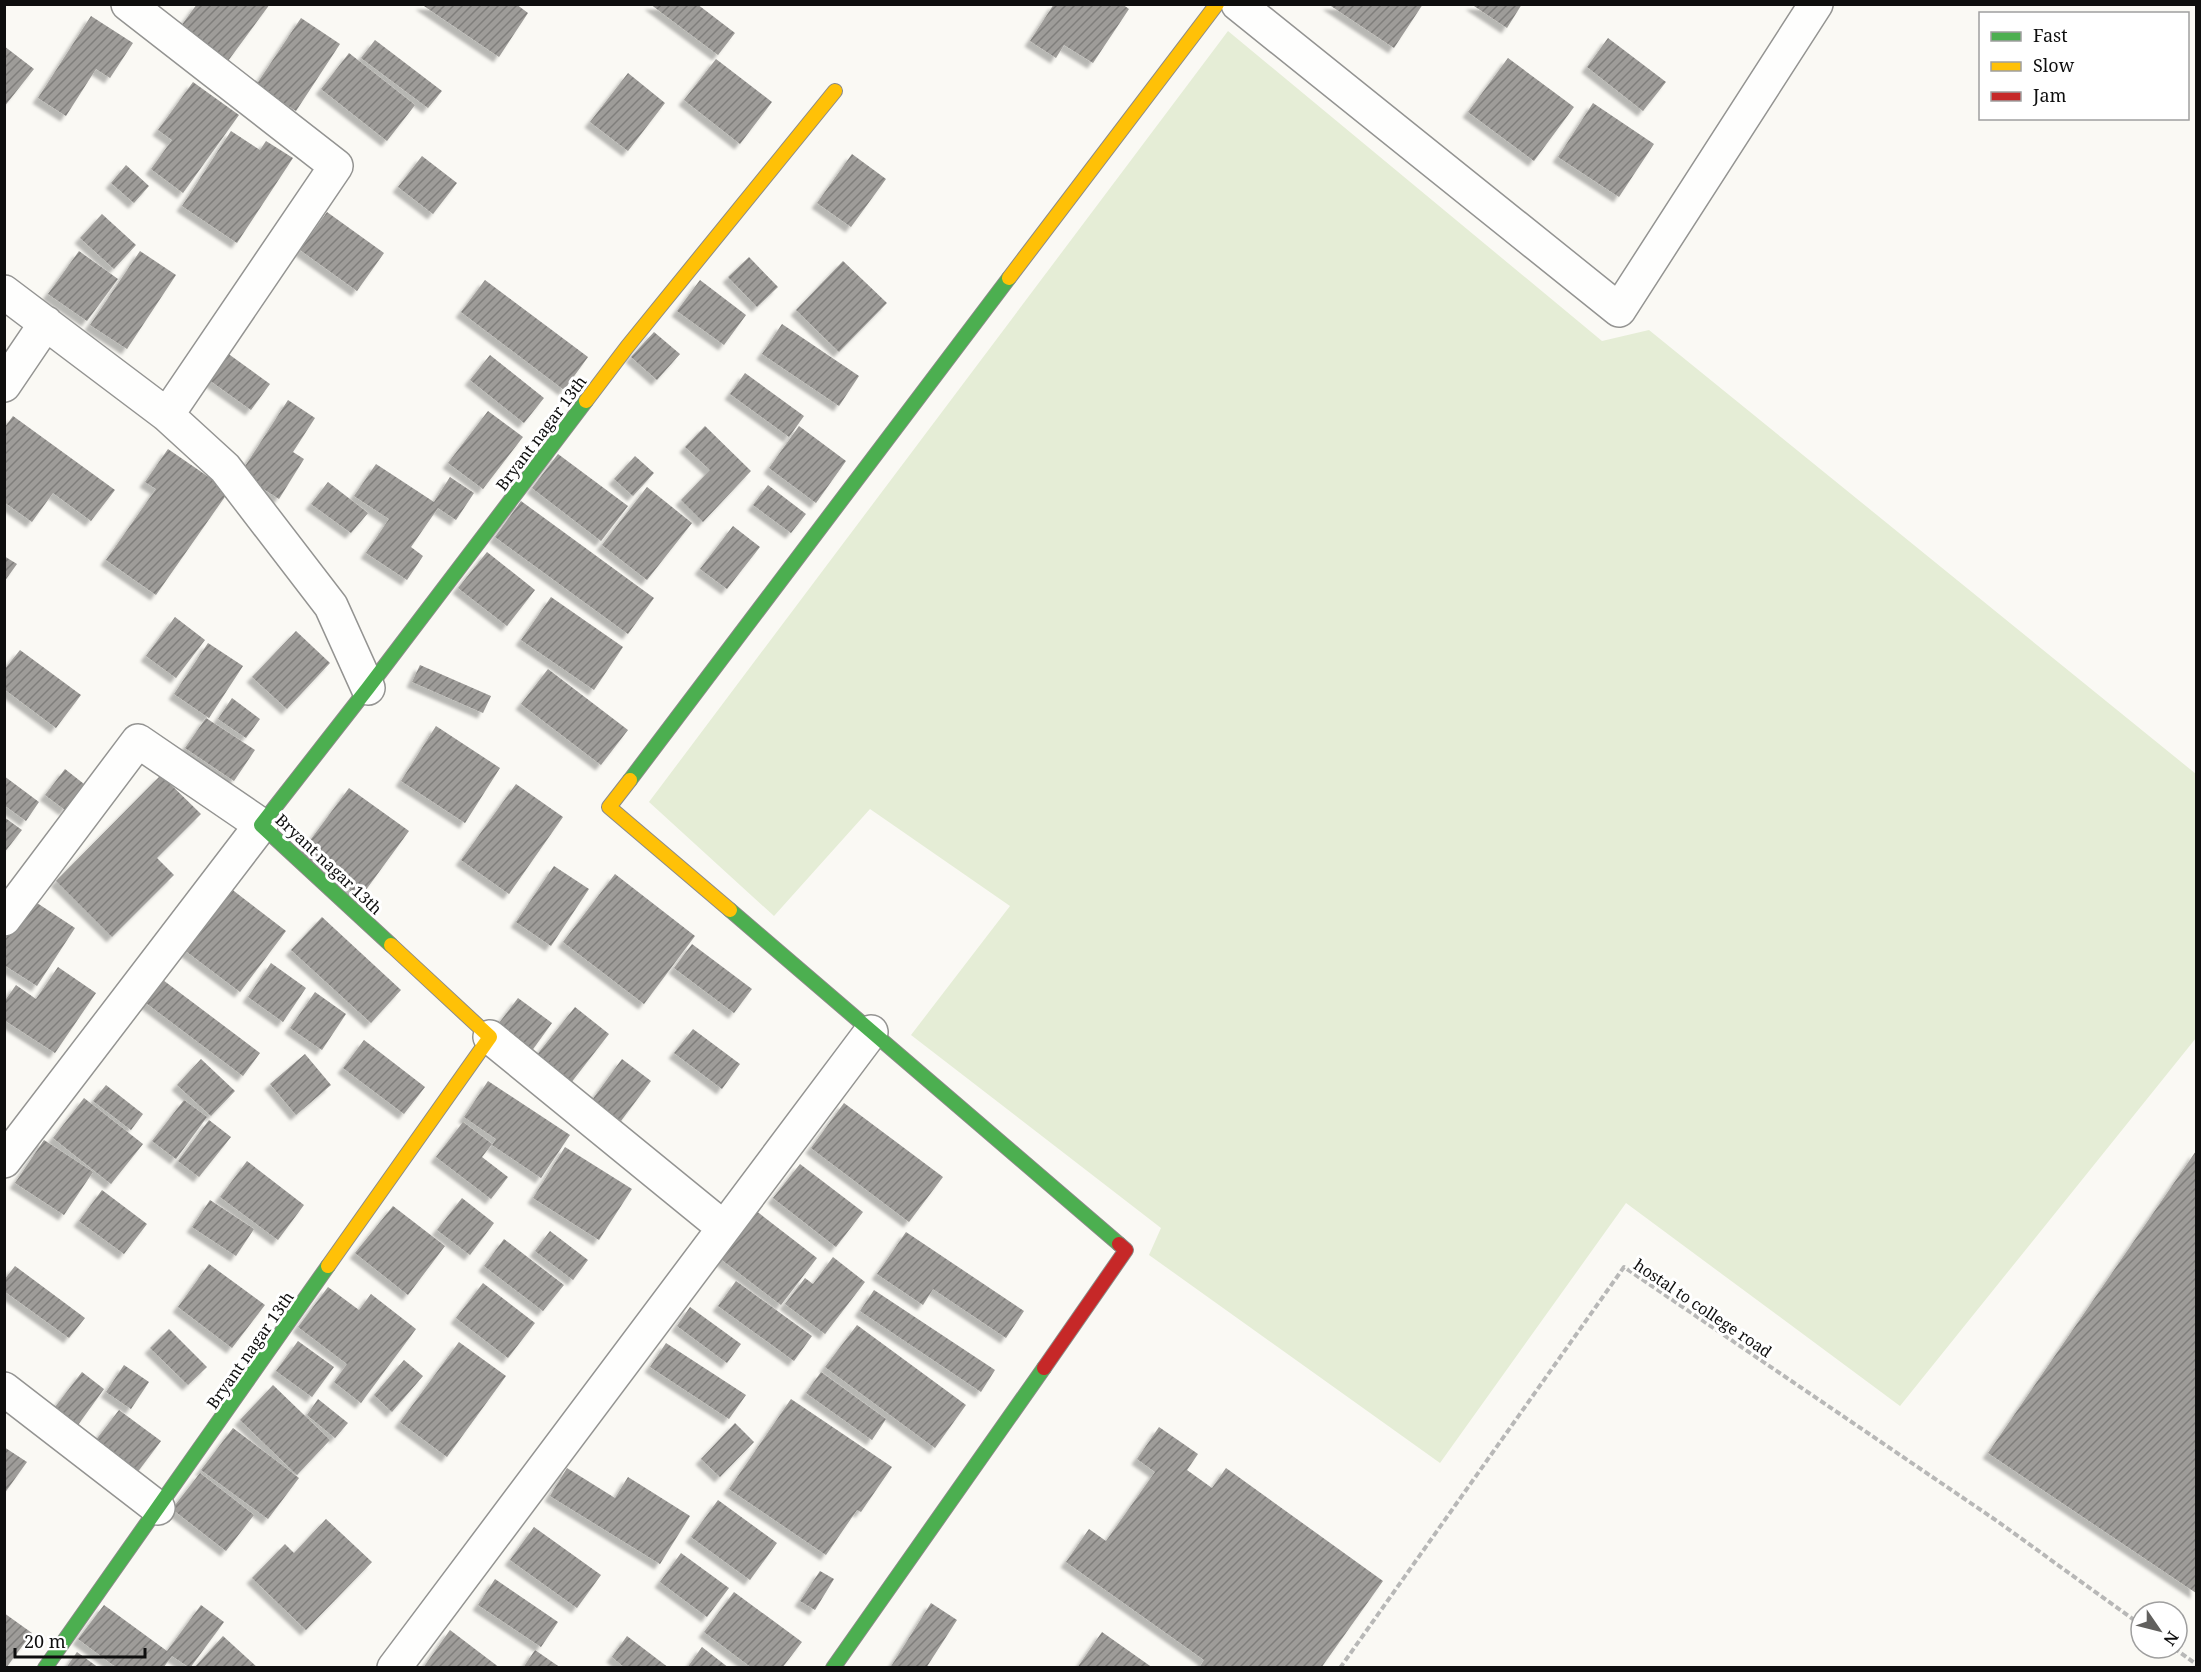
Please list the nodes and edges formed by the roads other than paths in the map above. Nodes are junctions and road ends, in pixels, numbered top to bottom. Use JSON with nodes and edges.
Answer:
{"nodes":[{"id":1,"x":128,"y":4,"type":"edge"},
{"id":2,"x":1217,"y":4,"type":"edge"},
{"id":3,"x":1238,"y":4,"type":"edge"},
{"id":4,"x":1816,"y":4,"type":"edge"},
{"id":5,"x":835,"y":91,"type":"dead end"},
{"id":6,"x":4,"y":292,"type":"edge"},
{"id":7,"x":46,"y":323,"type":"junction"},
{"id":8,"x":4,"y":385,"type":"edge"},
{"id":9,"x":167,"y":415,"type":"junction"},
{"id":10,"x":368,"y":688,"type":"junction"},
{"id":11,"x":261,"y":825,"type":"junction"},
{"id":12,"x":4,"y":919,"type":"edge"},
{"id":13,"x":871,"y":1032,"type":"junction"},
{"id":14,"x":490,"y":1036,"type":"junction"},
{"id":15,"x":4,"y":1161,"type":"edge"},
{"id":16,"x":724,"y":1228,"type":"junction"},
{"id":17,"x":4,"y":1389,"type":"edge"},
{"id":18,"x":158,"y":1508,"type":"junction"},
{"id":19,"x":45,"y":1668,"type":"edge"},
{"id":20,"x":394,"y":1668,"type":"edge"},
{"id":21,"x":833,"y":1668,"type":"edge"}],
"edges":[{"from":1,"to":9,"type":"street"},
{"from":2,"to":13,"type":"street"},
{"from":3,"to":4,"type":"street"},
{"from":5,"to":10,"type":"street","name":"Bryant nagar 13th"},
{"from":6,"to":7,"type":"street"},
{"from":7,"to":8,"type":"street"},
{"from":7,"to":9,"type":"street"},
{"from":9,"to":10,"type":"street"},
{"from":10,"to":11,"type":"street","name":"Bryant nagar 13th"},
{"from":11,"to":12,"type":"street"},
{"from":11,"to":14,"type":"street","name":"Bryant nagar 13th"},
{"from":11,"to":15,"type":"street"},
{"from":13,"to":16,"type":"street"},
{"from":13,"to":21,"type":"street"},
{"from":14,"to":16,"type":"street"},
{"from":14,"to":18,"type":"street","name":"Bryant nagar 13th"},
{"from":16,"to":20,"type":"street"},
{"from":17,"to":18,"type":"street"},
{"from":18,"to":19,"type":"street","name":"Bryant nagar 13th"}]}
